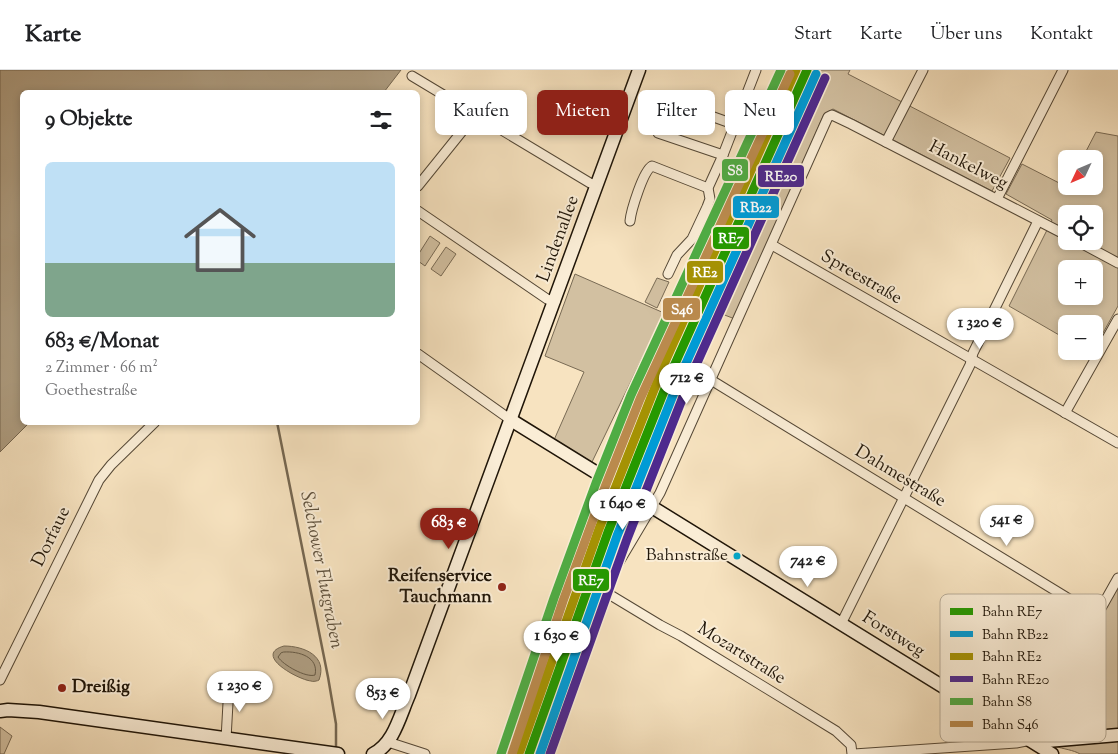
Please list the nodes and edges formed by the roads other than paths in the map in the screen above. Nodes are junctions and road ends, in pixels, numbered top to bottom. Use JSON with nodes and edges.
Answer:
{"nodes":[{"id":1,"x":639,"y":70,"type":"edge"},
{"id":2,"x":756,"y":70,"type":"edge"},
{"id":3,"x":923,"y":70,"type":"edge"},
{"id":4,"x":1063,"y":70,"type":"edge"},
{"id":5,"x":412,"y":76,"type":"dead end"},
{"id":6,"x":436,"y":90,"type":"edge"},
{"id":7,"x":749,"y":90,"type":"edge"},
{"id":8,"x":459,"y":135,"type":"edge"},
{"id":9,"x":511,"y":135,"type":"edge"},
{"id":10,"x":667,"y":135,"type":"edge"},
{"id":11,"x":732,"y":135,"type":"edge"},
{"id":12,"x":886,"y":142,"type":"junction"},
{"id":13,"x":724,"y":155,"type":"junction"},
{"id":14,"x":420,"y":184,"type":"edge"},
{"id":15,"x":597,"y":186,"type":"junction"},
{"id":16,"x":708,"y":188,"type":"junction"},
{"id":17,"x":997,"y":199,"type":"junction"},
{"id":18,"x":420,"y":212,"type":"edge"},
{"id":19,"x":630,"y":221,"type":"dead end"},
{"id":20,"x":1038,"y":221,"type":"junction"},
{"id":21,"x":1058,"y":231,"type":"edge"},
{"id":22,"x":772,"y":244,"type":"junction"},
{"id":23,"x":1094,"y":250,"type":"edge"},
{"id":24,"x":1118,"y":263,"type":"edge"},
{"id":25,"x":668,"y":274,"type":"dead end"},
{"id":26,"x":555,"y":302,"type":"junction"},
{"id":27,"x":1118,"y":319,"type":"edge"},
{"id":28,"x":420,"y":355,"type":"edge"},
{"id":29,"x":971,"y":359,"type":"junction"},
{"id":30,"x":711,"y":380,"type":"junction"},
{"id":31,"x":1066,"y":413,"type":"junction"},
{"id":32,"x":511,"y":420,"type":"junction"},
{"id":33,"x":152,"y":425,"type":"edge"},
{"id":34,"x":1118,"y":442,"type":"edge"},
{"id":35,"x":904,"y":498,"type":"junction"},
{"id":36,"x":651,"y":507,"type":"junction"},
{"id":37,"x":1118,"y":578,"type":"edge"},
{"id":38,"x":602,"y":590,"type":"junction"},
{"id":39,"x":1061,"y":594,"type":"edge"},
{"id":40,"x":1106,"y":600,"type":"edge"},
{"id":41,"x":841,"y":624,"type":"junction"},
{"id":42,"x":0,"y":680,"type":"edge"},
{"id":43,"x":235,"y":683,"type":"dead end"},
{"id":44,"x":940,"y":684,"type":"edge"},
{"id":45,"x":0,"y":711,"type":"edge"},
{"id":46,"x":226,"y":738,"type":"junction"},
{"id":47,"x":542,"y":739,"type":"dead end"},
{"id":48,"x":1021,"y":742,"type":"edge"},
{"id":49,"x":1034,"y":742,"type":"edge"},
{"id":50,"x":380,"y":750,"type":"edge"},
{"id":51,"x":334,"y":753,"type":"edge"},
{"id":52,"x":425,"y":754,"type":"edge"},
{"id":53,"x":853,"y":754,"type":"edge"},
{"id":54,"x":1052,"y":754,"type":"edge"}],
"edges":[{"from":1,"to":15,"type":"main road","name":"Lindenallee"},
{"from":2,"to":7,"type":"street"},
{"from":3,"to":12,"type":"street"},
{"from":4,"to":17,"type":"street"},
{"from":5,"to":6,"type":"street"},
{"from":8,"to":14,"type":"street"},
{"from":9,"to":15,"type":"street"},
{"from":10,"to":13,"type":"street"},
{"from":11,"to":13,"type":"street"},
{"from":12,"to":17,"type":"street","name":"Hankelweg"},
{"from":12,"to":22,"type":"street","name":"Hankelweg"},
{"from":13,"to":16,"type":"street"},
{"from":15,"to":26,"type":"main road","name":"Lindenallee"},
{"from":16,"to":19,"type":"street"},
{"from":16,"to":25,"type":"street"},
{"from":17,"to":20,"type":"street","name":"Hankelweg"},
{"from":18,"to":26,"type":"street"},
{"from":20,"to":21,"type":"street","name":"Hankelweg"},
{"from":20,"to":29,"type":"street"},
{"from":22,"to":29,"type":"street","name":"Spreestraße"},
{"from":22,"to":30,"type":"street"},
{"from":23,"to":24,"type":"street"},
{"from":26,"to":32,"type":"main road","name":"Lindenallee"},
{"from":27,"to":31,"type":"street"},
{"from":28,"to":32,"type":"street"},
{"from":29,"to":31,"type":"street","name":"Spreestraße"},
{"from":29,"to":35,"type":"street"},
{"from":30,"to":35,"type":"street","name":"Dahmestraße"},
{"from":30,"to":36,"type":"street"},
{"from":31,"to":34,"type":"street","name":"Spreestraße"},
{"from":32,"to":36,"type":"main road","name":"Forstweg"},
{"from":32,"to":50,"type":"main road","name":"Lindenallee"},
{"from":33,"to":42,"type":"street","name":"Dorfaue"},
{"from":35,"to":39,"type":"street","name":"Dahmestraße"},
{"from":35,"to":41,"type":"street"},
{"from":36,"to":38,"type":"street"},
{"from":36,"to":41,"type":"main road","name":"Forstweg"},
{"from":37,"to":40,"type":"street"},
{"from":38,"to":47,"type":"street"},
{"from":38,"to":53,"type":"street","name":"Mozartstraße"},
{"from":41,"to":44,"type":"main road","name":"Forstweg"},
{"from":43,"to":46,"type":"street"},
{"from":45,"to":46,"type":"main road"},
{"from":46,"to":51,"type":"main road"},
{"from":48,"to":53,"type":"street"},
{"from":49,"to":54,"type":"main road","name":"Forstweg"},
{"from":50,"to":52,"type":"street"}]}
